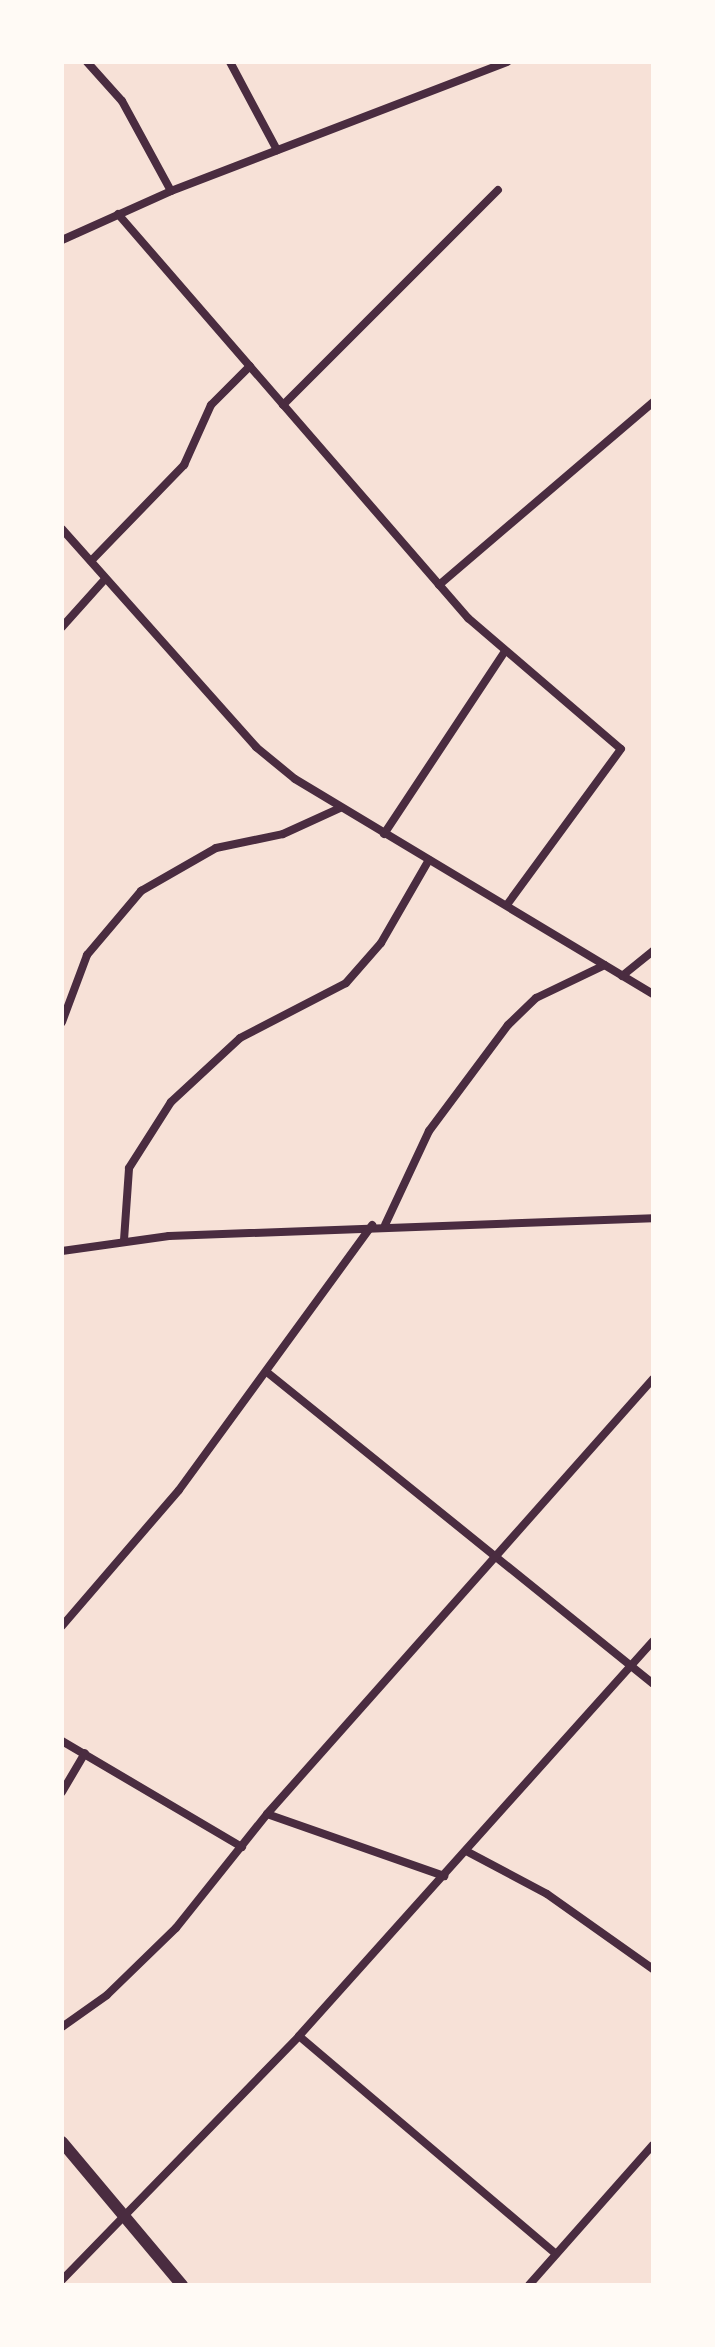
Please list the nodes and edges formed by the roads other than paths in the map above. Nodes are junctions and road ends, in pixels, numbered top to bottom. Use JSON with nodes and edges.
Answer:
{"nodes":[{"id":1,"x":87,"y":62,"type":"edge"},
{"id":2,"x":230,"y":62,"type":"edge"},
{"id":3,"x":507,"y":62,"type":"edge"},
{"id":4,"x":483,"y":66,"type":"edge"},
{"id":5,"x":277,"y":150,"type":"junction"},
{"id":6,"x":498,"y":190,"type":"dead end"},
{"id":7,"x":171,"y":191,"type":"junction"},
{"id":8,"x":118,"y":214,"type":"junction"},
{"id":9,"x":62,"y":240,"type":"edge"},
{"id":10,"x":250,"y":366,"type":"junction"},
{"id":11,"x":653,"y":402,"type":"edge"},
{"id":12,"x":283,"y":405,"type":"junction"},
{"id":13,"x":62,"y":529,"type":"edge"},
{"id":14,"x":91,"y":561,"type":"junction"},
{"id":15,"x":105,"y":579,"type":"junction"},
{"id":16,"x":439,"y":585,"type":"junction"},
{"id":17,"x":62,"y":627,"type":"edge"},
{"id":18,"x":505,"y":651,"type":"junction"},
{"id":19,"x":340,"y":808,"type":"junction"},
{"id":20,"x":384,"y":834,"type":"junction"},
{"id":21,"x":429,"y":860,"type":"junction"},
{"id":22,"x":507,"y":905,"type":"junction"},
{"id":23,"x":653,"y":951,"type":"edge"},
{"id":24,"x":605,"y":965,"type":"junction"},
{"id":25,"x":622,"y":976,"type":"junction"},
{"id":26,"x":653,"y":994,"type":"edge"},
{"id":27,"x":62,"y":1022,"type":"edge"},
{"id":28,"x":653,"y":1218,"type":"edge"},
{"id":29,"x":372,"y":1225,"type":"junction"},
{"id":30,"x":385,"y":1225,"type":"junction"},
{"id":31,"x":124,"y":1240,"type":"junction"},
{"id":32,"x":62,"y":1251,"type":"edge"},
{"id":33,"x":268,"y":1373,"type":"junction"},
{"id":34,"x":653,"y":1379,"type":"edge"},
{"id":35,"x":492,"y":1559,"type":"junction"},
{"id":36,"x":62,"y":1626,"type":"edge"},
{"id":37,"x":653,"y":1641,"type":"edge"},
{"id":38,"x":631,"y":1666,"type":"junction"},
{"id":39,"x":653,"y":1684,"type":"edge"},
{"id":40,"x":62,"y":1741,"type":"edge"},
{"id":41,"x":85,"y":1753,"type":"junction"},
{"id":42,"x":62,"y":1792,"type":"edge"},
{"id":43,"x":267,"y":1814,"type":"junction"},
{"id":44,"x":242,"y":1847,"type":"junction"},
{"id":45,"x":468,"y":1852,"type":"junction"},
{"id":46,"x":444,"y":1876,"type":"junction"},
{"id":47,"x":653,"y":1969,"type":"edge"},
{"id":48,"x":62,"y":2027,"type":"edge"},
{"id":49,"x":299,"y":2036,"type":"junction"},
{"id":50,"x":62,"y":2142,"type":"edge"},
{"id":51,"x":653,"y":2145,"type":"edge"},
{"id":52,"x":122,"y":2210,"type":"junction"},
{"id":53,"x":556,"y":2254,"type":"junction"},
{"id":54,"x":62,"y":2279,"type":"edge"},
{"id":55,"x":182,"y":2285,"type":"edge"},
{"id":56,"x":529,"y":2285,"type":"edge"}],
"edges":[{"from":1,"to":7,"type":"street"},
{"from":2,"to":5,"type":"street"},
{"from":3,"to":4,"type":"street"},
{"from":4,"to":5,"type":"street"},
{"from":5,"to":7,"type":"street"},
{"from":6,"to":12,"type":"street"},
{"from":7,"to":8,"type":"street"},
{"from":8,"to":9,"type":"street"},
{"from":8,"to":10,"type":"street"},
{"from":10,"to":12,"type":"street"},
{"from":10,"to":14,"type":"street"},
{"from":11,"to":16,"type":"street"},
{"from":12,"to":16,"type":"street"},
{"from":13,"to":14,"type":"street"},
{"from":14,"to":15,"type":"street"},
{"from":15,"to":17,"type":"street"},
{"from":15,"to":19,"type":"street"},
{"from":16,"to":18,"type":"street"},
{"from":18,"to":20,"type":"street"},
{"from":18,"to":22,"type":"street"},
{"from":19,"to":20,"type":"street"},
{"from":19,"to":27,"type":"street"},
{"from":20,"to":21,"type":"street"},
{"from":21,"to":22,"type":"street"},
{"from":21,"to":31,"type":"street"},
{"from":22,"to":24,"type":"street"},
{"from":23,"to":25,"type":"street"},
{"from":24,"to":25,"type":"street"},
{"from":24,"to":30,"type":"street"},
{"from":25,"to":26,"type":"street"},
{"from":28,"to":30,"type":"street"},
{"from":29,"to":30,"type":"street"},
{"from":29,"to":31,"type":"street"},
{"from":29,"to":33,"type":"street"},
{"from":31,"to":32,"type":"street"},
{"from":33,"to":35,"type":"street"},
{"from":33,"to":36,"type":"street"},
{"from":34,"to":35,"type":"street"},
{"from":35,"to":38,"type":"street"},
{"from":35,"to":43,"type":"street"},
{"from":37,"to":38,"type":"street"},
{"from":38,"to":39,"type":"street"},
{"from":38,"to":45,"type":"street"},
{"from":40,"to":41,"type":"street"},
{"from":41,"to":42,"type":"street"},
{"from":41,"to":44,"type":"street"},
{"from":43,"to":44,"type":"street"},
{"from":43,"to":46,"type":"street"},
{"from":44,"to":48,"type":"street"},
{"from":45,"to":46,"type":"street"},
{"from":45,"to":47,"type":"street"},
{"from":46,"to":49,"type":"street"},
{"from":49,"to":52,"type":"street"},
{"from":49,"to":53,"type":"street"},
{"from":50,"to":52,"type":"street"},
{"from":51,"to":53,"type":"street"},
{"from":52,"to":54,"type":"street"},
{"from":52,"to":55,"type":"street"},
{"from":53,"to":56,"type":"street"}]}
